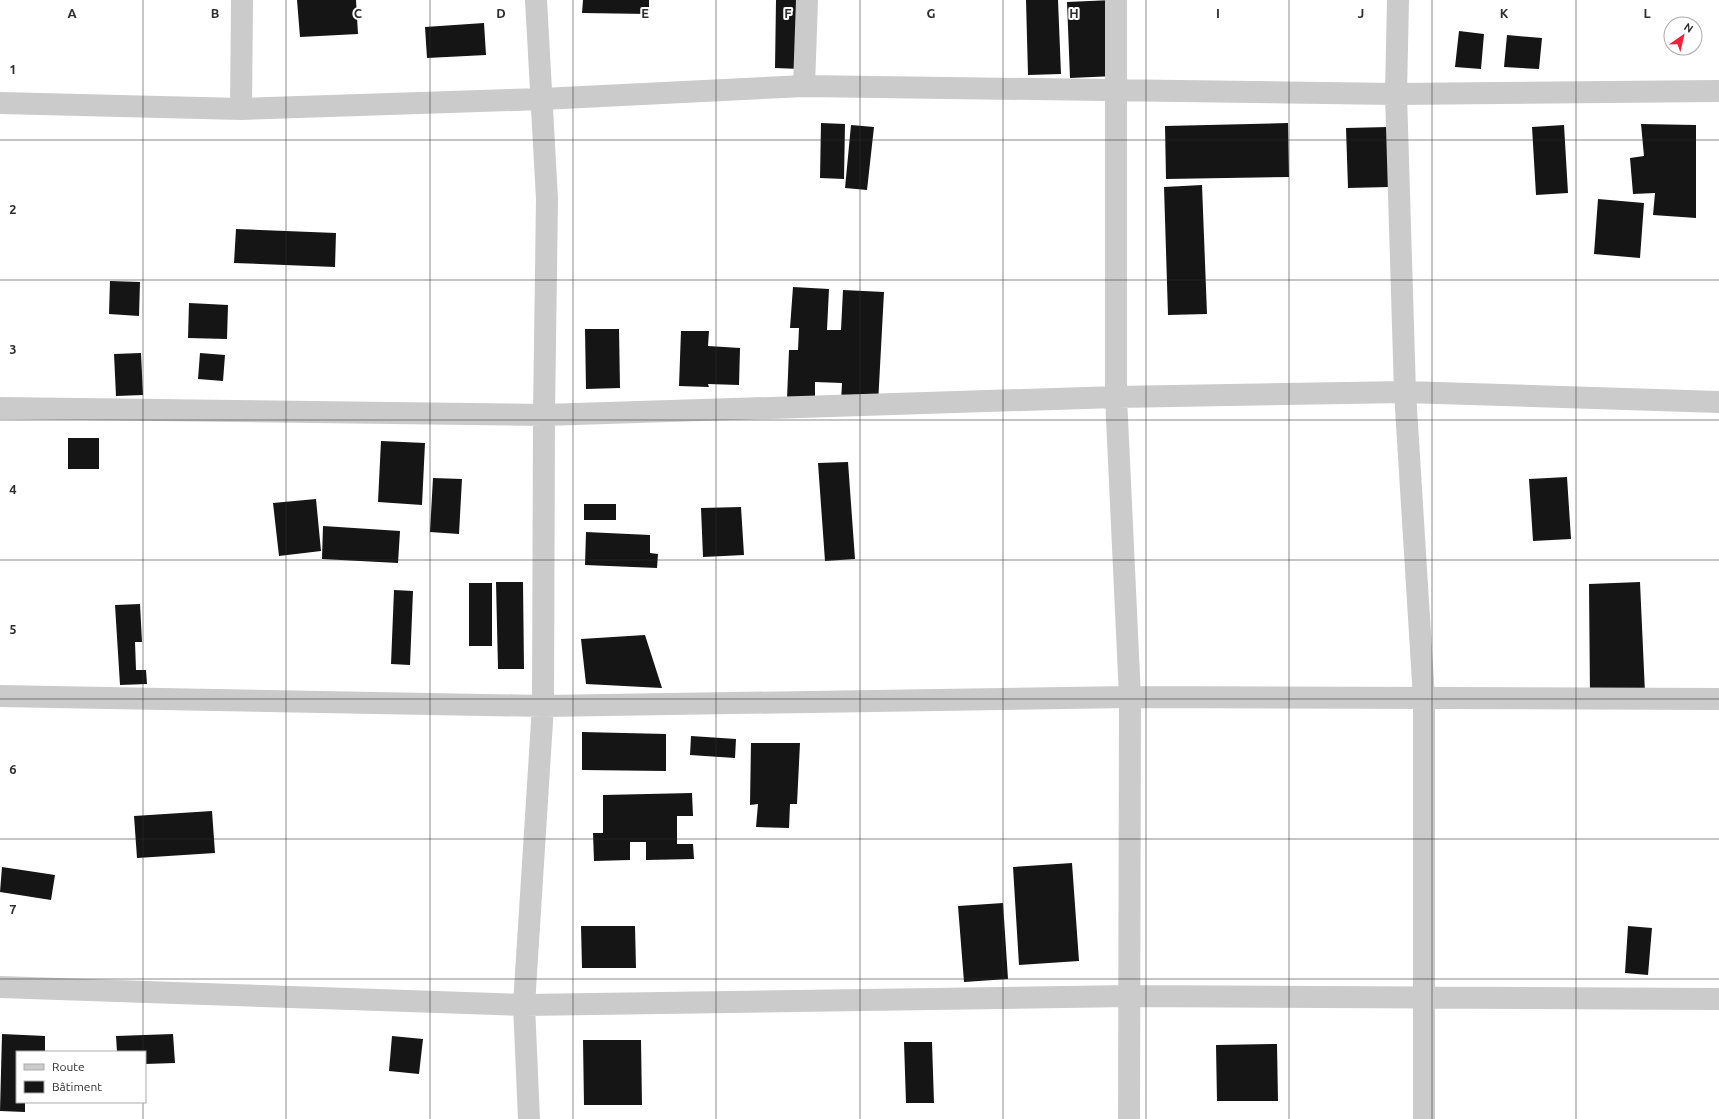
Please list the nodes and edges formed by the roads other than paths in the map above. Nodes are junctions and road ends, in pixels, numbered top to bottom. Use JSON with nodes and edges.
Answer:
{"nodes":[{"id":1,"x":242,"y":0,"type":"edge"},
{"id":2,"x":536,"y":0,"type":"edge"},
{"id":3,"x":807,"y":0,"type":"edge"},
{"id":4,"x":1116,"y":0,"type":"edge"},
{"id":5,"x":1398,"y":0,"type":"edge"},
{"id":6,"x":804,"y":86,"type":"junction"},
{"id":7,"x":1116,"y":90,"type":"junction"},
{"id":8,"x":1719,"y":91,"type":"edge"},
{"id":9,"x":1396,"y":94,"type":"junction"},
{"id":10,"x":542,"y":99,"type":"junction"},
{"id":11,"x":0,"y":103,"type":"edge"},
{"id":12,"x":241,"y":109,"type":"junction"},
{"id":13,"x":1405,"y":392,"type":"junction"},
{"id":14,"x":1116,"y":397,"type":"junction"},
{"id":15,"x":1719,"y":402,"type":"edge"},
{"id":16,"x":0,"y":408,"type":"edge"},
{"id":17,"x":544,"y":415,"type":"junction"},
{"id":18,"x":0,"y":696,"type":"edge"},
{"id":19,"x":1130,"y":697,"type":"junction"},
{"id":20,"x":1424,"y":698,"type":"junction"},
{"id":21,"x":1719,"y":699,"type":"edge"},
{"id":22,"x":543,"y":706,"type":"junction"},
{"id":23,"x":0,"y":987,"type":"edge"},
{"id":24,"x":1129,"y":996,"type":"junction"},
{"id":25,"x":1423,"y":997,"type":"junction"},
{"id":26,"x":1719,"y":999,"type":"edge"},
{"id":27,"x":524,"y":1005,"type":"junction"},
{"id":28,"x":529,"y":1119,"type":"edge"},
{"id":29,"x":1129,"y":1119,"type":"edge"},
{"id":30,"x":1424,"y":1119,"type":"edge"}],
"edges":[{"from":1,"to":12,"type":"street"},
{"from":2,"to":10,"type":"street"},
{"from":3,"to":6,"type":"street"},
{"from":4,"to":7,"type":"street"},
{"from":5,"to":9,"type":"street"},
{"from":6,"to":7,"type":"street"},
{"from":6,"to":10,"type":"street"},
{"from":7,"to":9,"type":"street"},
{"from":7,"to":14,"type":"street"},
{"from":8,"to":9,"type":"street"},
{"from":9,"to":13,"type":"street"},
{"from":10,"to":12,"type":"street"},
{"from":10,"to":17,"type":"street"},
{"from":11,"to":12,"type":"street"},
{"from":13,"to":14,"type":"street"},
{"from":13,"to":15,"type":"street"},
{"from":13,"to":20,"type":"street"},
{"from":14,"to":17,"type":"street"},
{"from":14,"to":19,"type":"street"},
{"from":16,"to":17,"type":"street"},
{"from":17,"to":22,"type":"street"},
{"from":18,"to":22,"type":"street"},
{"from":19,"to":20,"type":"street"},
{"from":19,"to":22,"type":"street"},
{"from":19,"to":24,"type":"street"},
{"from":20,"to":21,"type":"street"},
{"from":20,"to":25,"type":"street"},
{"from":22,"to":27,"type":"street"},
{"from":23,"to":27,"type":"street"},
{"from":24,"to":25,"type":"street"},
{"from":24,"to":27,"type":"street"},
{"from":24,"to":29,"type":"street"},
{"from":25,"to":26,"type":"street"},
{"from":25,"to":30,"type":"street"},
{"from":27,"to":28,"type":"street"}]}
